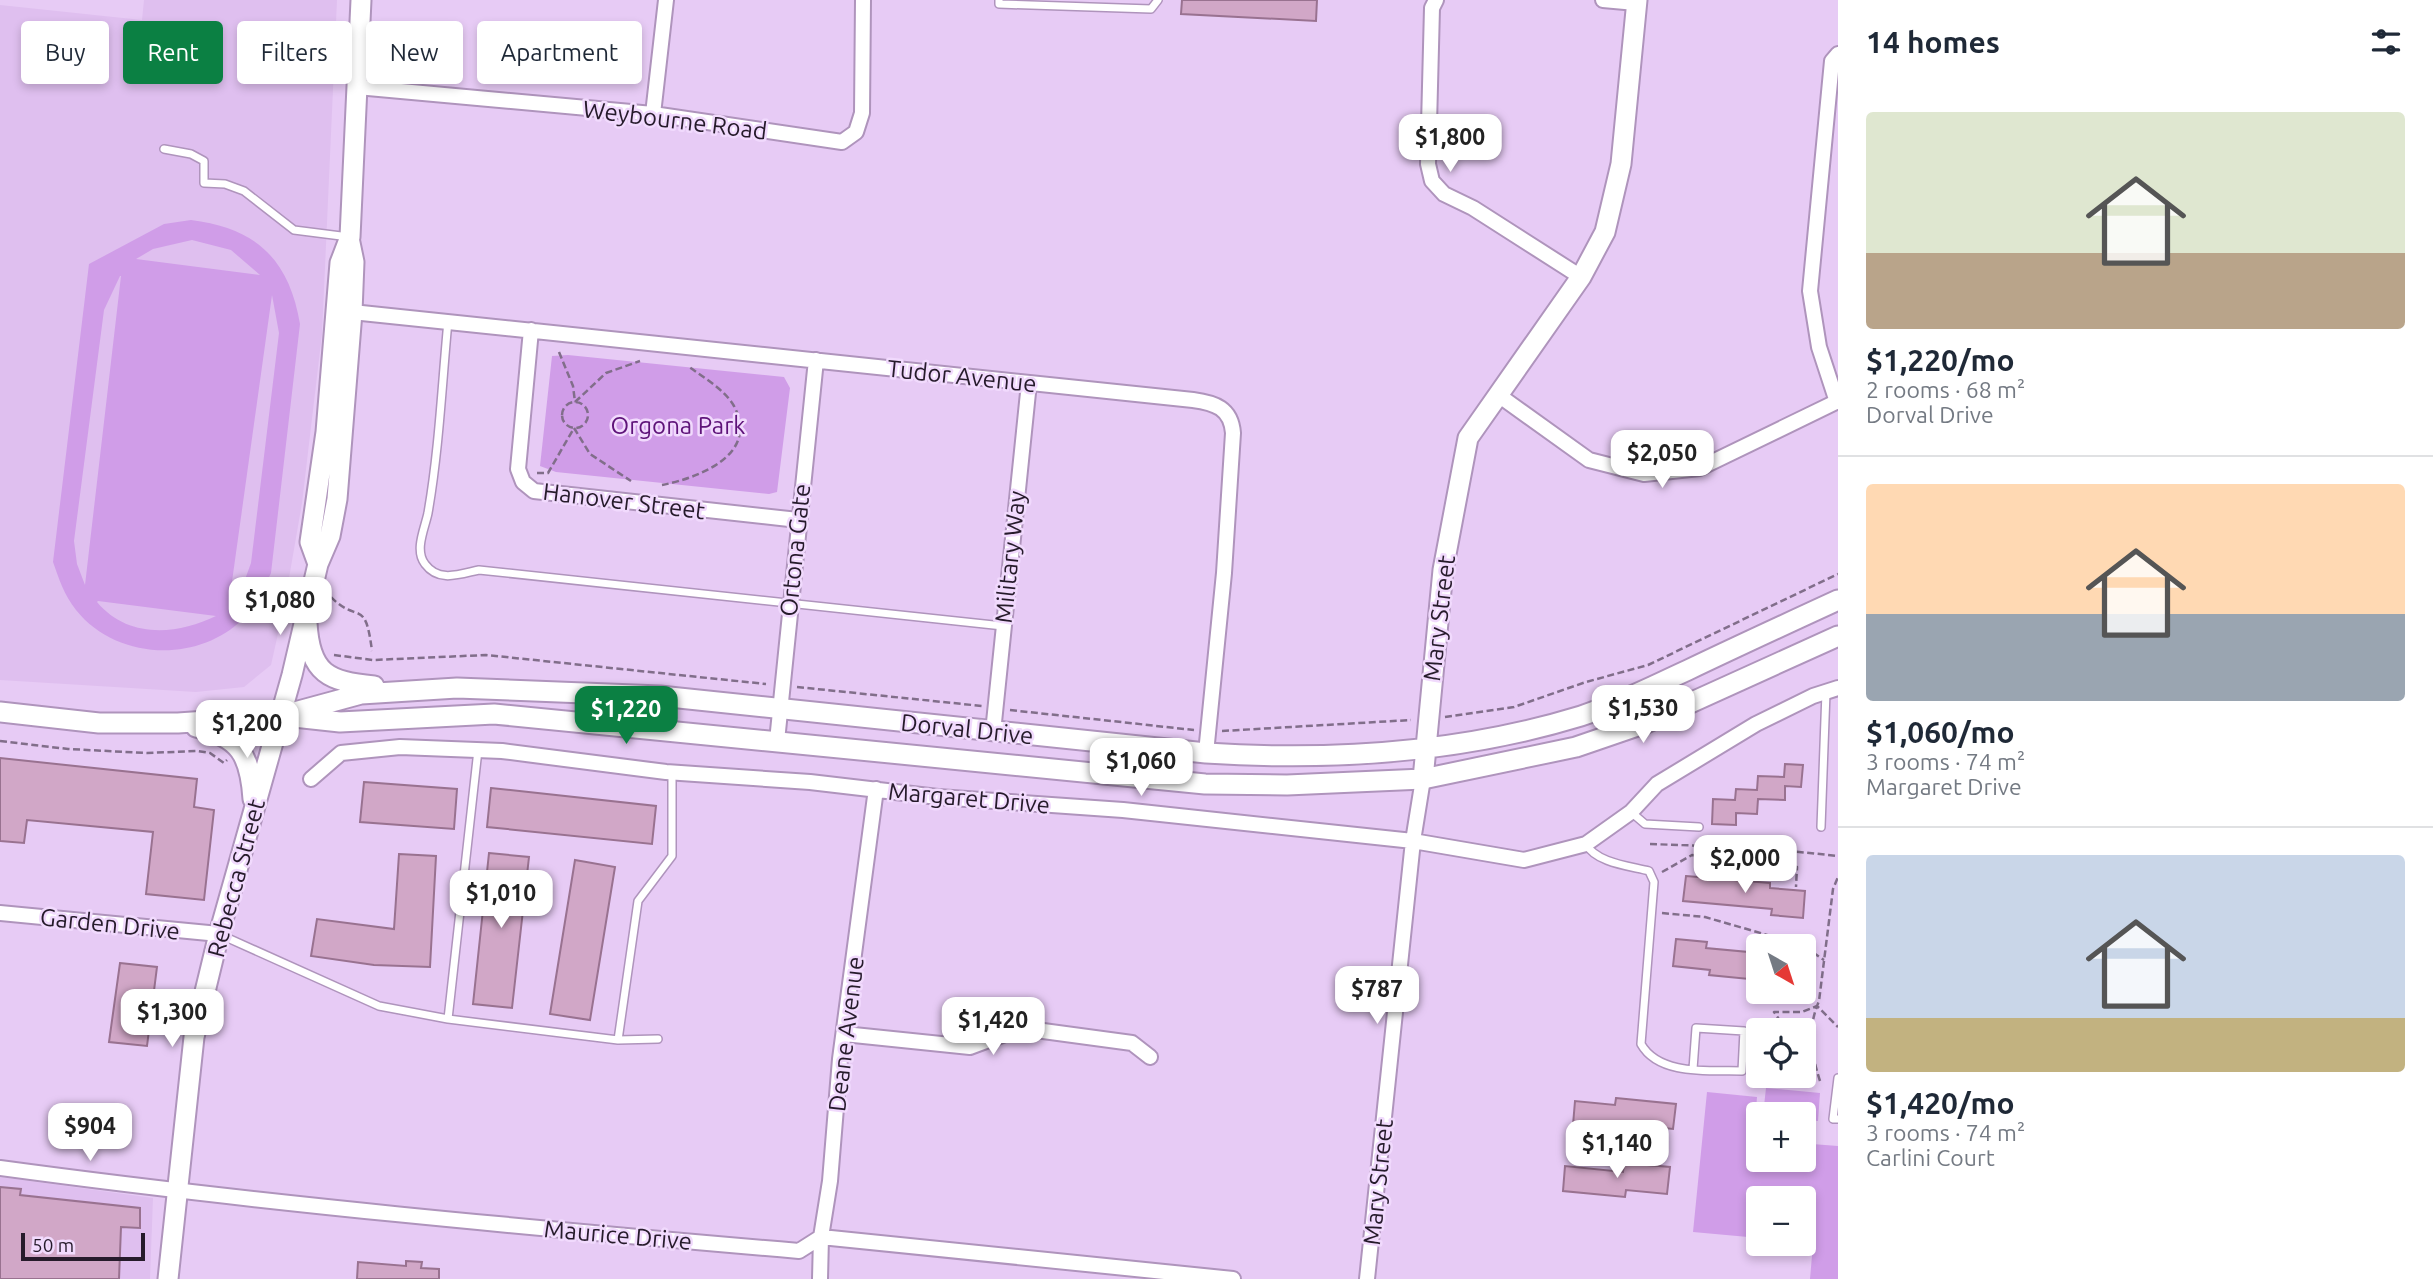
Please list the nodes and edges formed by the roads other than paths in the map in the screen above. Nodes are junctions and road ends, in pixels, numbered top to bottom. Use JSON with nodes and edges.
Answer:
{"nodes":[{"id":1,"x":360,"y":0,"type":"edge"},
{"id":2,"x":666,"y":0,"type":"edge"},
{"id":3,"x":863,"y":0,"type":"edge"},
{"id":4,"x":999,"y":0,"type":"edge"},
{"id":5,"x":1158,"y":0,"type":"edge"},
{"id":6,"x":1436,"y":0,"type":"edge"},
{"id":7,"x":1603,"y":0,"type":"edge"},
{"id":8,"x":1637,"y":1,"type":"edge"},
{"id":9,"x":1838,"y":54,"type":"edge"},
{"id":10,"x":357,"y":88,"type":"junction"},
{"id":11,"x":653,"y":114,"type":"junction"},
{"id":12,"x":164,"y":149,"type":"dead end"},
{"id":13,"x":349,"y":238,"type":"junction"},
{"id":14,"x":1581,"y":277,"type":"junction"},
{"id":15,"x":352,"y":312,"type":"junction"},
{"id":16,"x":448,"y":321,"type":"junction"},
{"id":17,"x":531,"y":330,"type":"junction"},
{"id":18,"x":816,"y":360,"type":"junction"},
{"id":19,"x":1029,"y":383,"type":"junction"},
{"id":20,"x":1497,"y":394,"type":"junction"},
{"id":21,"x":1838,"y":401,"type":"edge"},
{"id":22,"x":798,"y":520,"type":"junction"},
{"id":23,"x":318,"y":564,"type":"junction"},
{"id":24,"x":1838,"y":600,"type":"edge"},
{"id":25,"x":789,"y":603,"type":"junction"},
{"id":26,"x":307,"y":609,"type":"junction"},
{"id":27,"x":1003,"y":626,"type":"junction"},
{"id":28,"x":1838,"y":636,"type":"edge"},
{"id":29,"x":406,"y":690,"type":"junction"},
{"id":30,"x":1832,"y":690,"type":"edge"},
{"id":31,"x":780,"y":709,"type":"junction"},
{"id":32,"x":0,"y":712,"type":"edge"},
{"id":33,"x":280,"y":716,"type":"junction"},
{"id":34,"x":178,"y":723,"type":"junction"},
{"id":35,"x":993,"y":732,"type":"junction"},
{"id":36,"x":777,"y":741,"type":"junction"},
{"id":37,"x":1427,"y":749,"type":"junction"},
{"id":38,"x":478,"y":750,"type":"junction"},
{"id":39,"x":1206,"y":753,"type":"junction"},
{"id":40,"x":672,"y":772,"type":"junction"},
{"id":41,"x":311,"y":779,"type":"dead end"},
{"id":42,"x":1423,"y":779,"type":"junction"},
{"id":43,"x":876,"y":789,"type":"junction"},
{"id":44,"x":1631,"y":812,"type":"junction"},
{"id":45,"x":254,"y":814,"type":"junction"},
{"id":46,"x":1699,"y":827,"type":"dead end"},
{"id":47,"x":1821,"y":827,"type":"dead end"},
{"id":48,"x":1413,"y":841,"type":"junction"},
{"id":49,"x":1586,"y":844,"type":"junction"},
{"id":50,"x":0,"y":913,"type":"edge"},
{"id":51,"x":219,"y":934,"type":"junction"},
{"id":52,"x":448,"y":1019,"type":"junction"},
{"id":53,"x":844,"y":1034,"type":"junction"},
{"id":54,"x":658,"y":1039,"type":"dead end"},
{"id":55,"x":618,"y":1040,"type":"junction"},
{"id":56,"x":1150,"y":1057,"type":"dead end"},
{"id":57,"x":1693,"y":1069,"type":"junction"},
{"id":58,"x":1838,"y":1078,"type":"edge"},
{"id":59,"x":1838,"y":1119,"type":"edge"},
{"id":60,"x":0,"y":1168,"type":"edge"},
{"id":61,"x":176,"y":1192,"type":"junction"},
{"id":62,"x":821,"y":1237,"type":"junction"},
{"id":63,"x":168,"y":1279,"type":"edge"},
{"id":64,"x":820,"y":1279,"type":"edge"},
{"id":65,"x":1233,"y":1279,"type":"edge"},
{"id":66,"x":1367,"y":1279,"type":"edge"}],
"edges":[{"from":1,"to":10,"type":"main road","name":"Rebecca Street"},
{"from":2,"to":11,"type":"street"},
{"from":3,"to":11,"type":"street","name":"Weybourne Road"},
{"from":4,"to":5,"type":"lane"},
{"from":6,"to":14,"type":"street"},
{"from":7,"to":8,"type":"street"},
{"from":8,"to":14,"type":"main road","name":"Mary Street"},
{"from":9,"to":21,"type":"street"},
{"from":10,"to":11,"type":"street","name":"Weybourne Road"},
{"from":10,"to":13,"type":"main road","name":"Rebecca Street"},
{"from":12,"to":13,"type":"lane"},
{"from":13,"to":15,"type":"main road","name":"Rebecca Street"},
{"from":13,"to":23,"type":"main road","name":"Rebecca Street"},
{"from":14,"to":20,"type":"main road","name":"Mary Street"},
{"from":15,"to":16,"type":"street","name":"Tudor Avenue"},
{"from":15,"to":23,"type":"main road","name":"Rebecca Street"},
{"from":16,"to":17,"type":"street","name":"Tudor Avenue"},
{"from":16,"to":25,"type":"lane"},
{"from":17,"to":18,"type":"street","name":"Tudor Avenue"},
{"from":17,"to":22,"type":"street","name":"Hanover Street"},
{"from":18,"to":19,"type":"street","name":"Tudor Avenue"},
{"from":18,"to":22,"type":"street","name":"Ortona Gate"},
{"from":19,"to":27,"type":"street","name":"Military Way"},
{"from":19,"to":39,"type":"street","name":"Tudor Avenue"},
{"from":20,"to":21,"type":"street"},
{"from":20,"to":37,"type":"main road","name":"Mary Street"},
{"from":22,"to":25,"type":"street","name":"Ortona Gate"},
{"from":23,"to":26,"type":"main road","name":"Rebecca Street"},
{"from":24,"to":37,"type":"main road","name":"Dorval Drive"},
{"from":25,"to":27,"type":"lane"},
{"from":25,"to":31,"type":"street","name":"Ortona Gate"},
{"from":26,"to":29,"type":"main road"},
{"from":26,"to":33,"type":"main road","name":"Rebecca Street"},
{"from":27,"to":35,"type":"street","name":"Military Way"},
{"from":28,"to":42,"type":"main road","name":"Dorval Drive"},
{"from":29,"to":31,"type":"main road","name":"Dorval Drive"},
{"from":29,"to":33,"type":"main road","name":"Dorval Drive"},
{"from":30,"to":44,"type":"street","name":"Margaret Drive"},
{"from":30,"to":47,"type":"lane"},
{"from":31,"to":35,"type":"main road","name":"Dorval Drive"},
{"from":31,"to":36,"type":"street","name":"Ortona Gate"},
{"from":32,"to":34,"type":"main road","name":"Dorval Drive"},
{"from":33,"to":34,"type":"main road","name":"Dorval Drive"},
{"from":33,"to":36,"type":"main road","name":"Dorval Drive"},
{"from":33,"to":45,"type":"main road","name":"Rebecca Street"},
{"from":34,"to":45,"type":"main road"},
{"from":35,"to":39,"type":"main road","name":"Dorval Drive"},
{"from":36,"to":42,"type":"main road","name":"Dorval Drive"},
{"from":37,"to":39,"type":"main road","name":"Dorval Drive"},
{"from":37,"to":42,"type":"main road","name":"Mary Street"},
{"from":38,"to":40,"type":"street","name":"Margaret Drive"},
{"from":38,"to":41,"type":"street","name":"Margaret Drive"},
{"from":38,"to":52,"type":"lane"},
{"from":40,"to":43,"type":"street","name":"Margaret Drive"},
{"from":40,"to":55,"type":"lane"},
{"from":42,"to":48,"type":"street","name":"Mary Street"},
{"from":43,"to":48,"type":"street","name":"Margaret Drive"},
{"from":43,"to":53,"type":"street","name":"Deane Avenue"},
{"from":44,"to":46,"type":"lane"},
{"from":44,"to":49,"type":"street","name":"Margaret Drive"},
{"from":45,"to":51,"type":"main road","name":"Rebecca Street"},
{"from":48,"to":49,"type":"street","name":"Margaret Drive"},
{"from":48,"to":66,"type":"street","name":"Mary Street"},
{"from":49,"to":57,"type":"lane"},
{"from":50,"to":51,"type":"street","name":"Garden Drive"},
{"from":51,"to":52,"type":"lane"},
{"from":51,"to":61,"type":"main road","name":"Rebecca Street"},
{"from":52,"to":55,"type":"lane"},
{"from":53,"to":56,"type":"street"},
{"from":53,"to":62,"type":"street","name":"Deane Avenue"},
{"from":54,"to":55,"type":"lane"},
{"from":57,"to":57,"type":"lane"},
{"from":58,"to":59,"type":"lane"},
{"from":60,"to":61,"type":"street","name":"Maurice Drive"},
{"from":61,"to":62,"type":"street","name":"Maurice Drive"},
{"from":61,"to":63,"type":"main road","name":"Rebecca Street"},
{"from":62,"to":64,"type":"street","name":"Deane Avenue"},
{"from":62,"to":65,"type":"street","name":"Maurice Drive"}]}
